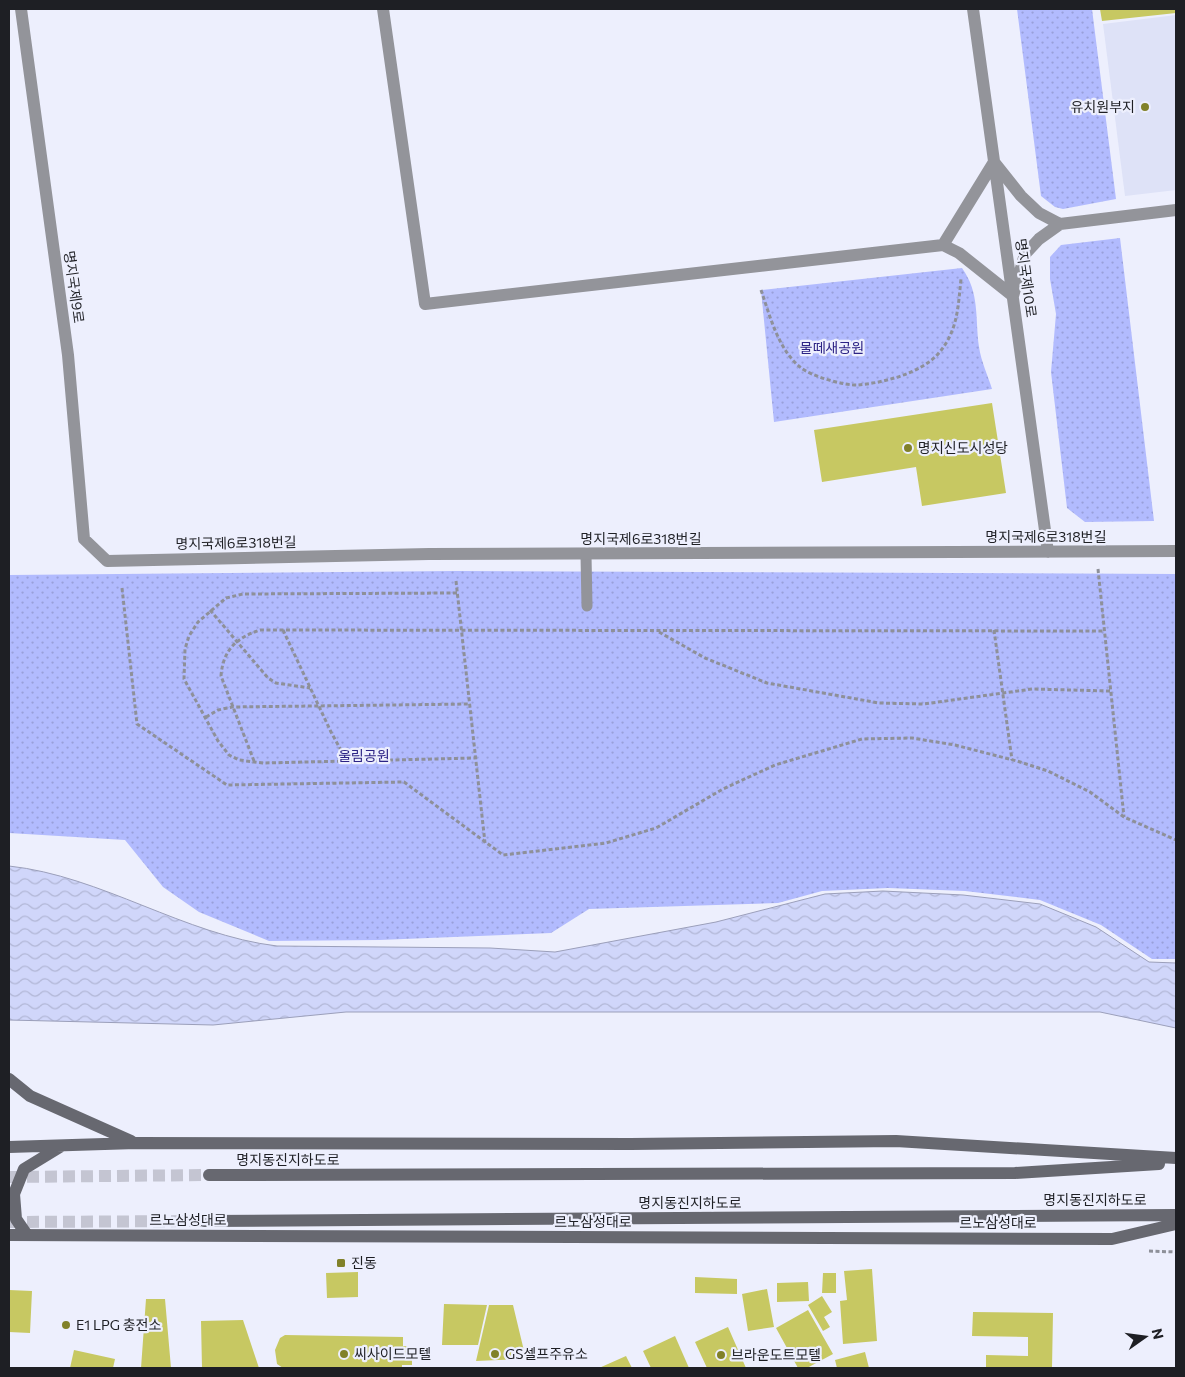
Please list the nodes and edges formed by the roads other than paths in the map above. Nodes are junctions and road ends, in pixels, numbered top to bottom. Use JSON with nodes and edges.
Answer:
{"nodes":[{"id":1,"x":21,"y":9,"type":"edge"},
{"id":2,"x":383,"y":9,"type":"edge"},
{"id":3,"x":973,"y":9,"type":"edge"},
{"id":4,"x":994,"y":162,"type":"junction"},
{"id":5,"x":1176,"y":210,"type":"edge"},
{"id":6,"x":1060,"y":224,"type":"junction"},
{"id":7,"x":944,"y":245,"type":"junction"},
{"id":8,"x":1013,"y":296,"type":"junction"},
{"id":9,"x":1176,"y":551,"type":"edge"},
{"id":10,"x":1048,"y":552,"type":"junction"},
{"id":11,"x":586,"y":554,"type":"junction"},
{"id":12,"x":107,"y":561,"type":"joint"},
{"id":13,"x":587,"y":606,"type":"dead end"},
{"id":14,"x":9,"y":1079,"type":"edge"},
{"id":15,"x":136,"y":1143,"type":"junction"},
{"id":16,"x":62,"y":1146,"type":"junction"},
{"id":17,"x":9,"y":1147,"type":"edge"},
{"id":18,"x":1176,"y":1158,"type":"edge"},
{"id":19,"x":1176,"y":1163,"type":"edge"},
{"id":20,"x":209,"y":1175,"type":"tunnel mouth"},
{"id":21,"x":1176,"y":1215,"type":"edge"},
{"id":22,"x":204,"y":1221,"type":"tunnel mouth"},
{"id":23,"x":1176,"y":1224,"type":"edge"},
{"id":24,"x":9,"y":1235,"type":"edge"},
{"id":25,"x":27,"y":1235,"type":"junction"}],
"edges":[{"from":1,"to":12,"type":"street","name":"명지국제9로"},
{"from":2,"to":7,"type":"street"},
{"from":3,"to":4,"type":"street","name":"명지국제10로"},
{"from":4,"to":6,"type":"street"},
{"from":4,"to":7,"type":"street"},
{"from":4,"to":8,"type":"street","name":"명지국제10로"},
{"from":5,"to":6,"type":"street"},
{"from":6,"to":8,"type":"street"},
{"from":7,"to":8,"type":"street"},
{"from":8,"to":10,"type":"street","name":"명지국제10로"},
{"from":9,"to":10,"type":"street","name":"명지국제6로318번길"},
{"from":10,"to":11,"type":"street","name":"명지국제6로318번길"},
{"from":11,"to":12,"type":"street","name":"명지국제6로318번길"},
{"from":11,"to":13,"type":"lane"},
{"from":14,"to":15,"type":"main road"},
{"from":15,"to":16,"type":"main road"},
{"from":15,"to":18,"type":"main road"},
{"from":16,"to":17,"type":"main road"},
{"from":16,"to":25,"type":"main road"},
{"from":19,"to":20,"type":"main road","name":"명지동진지하도로"},
{"from":21,"to":22,"type":"main road","name":"명지동진지하도로"},
{"from":23,"to":25,"type":"main road","name":"르노삼성대로"},
{"from":24,"to":25,"type":"main road","name":"르노삼성대로"}]}
